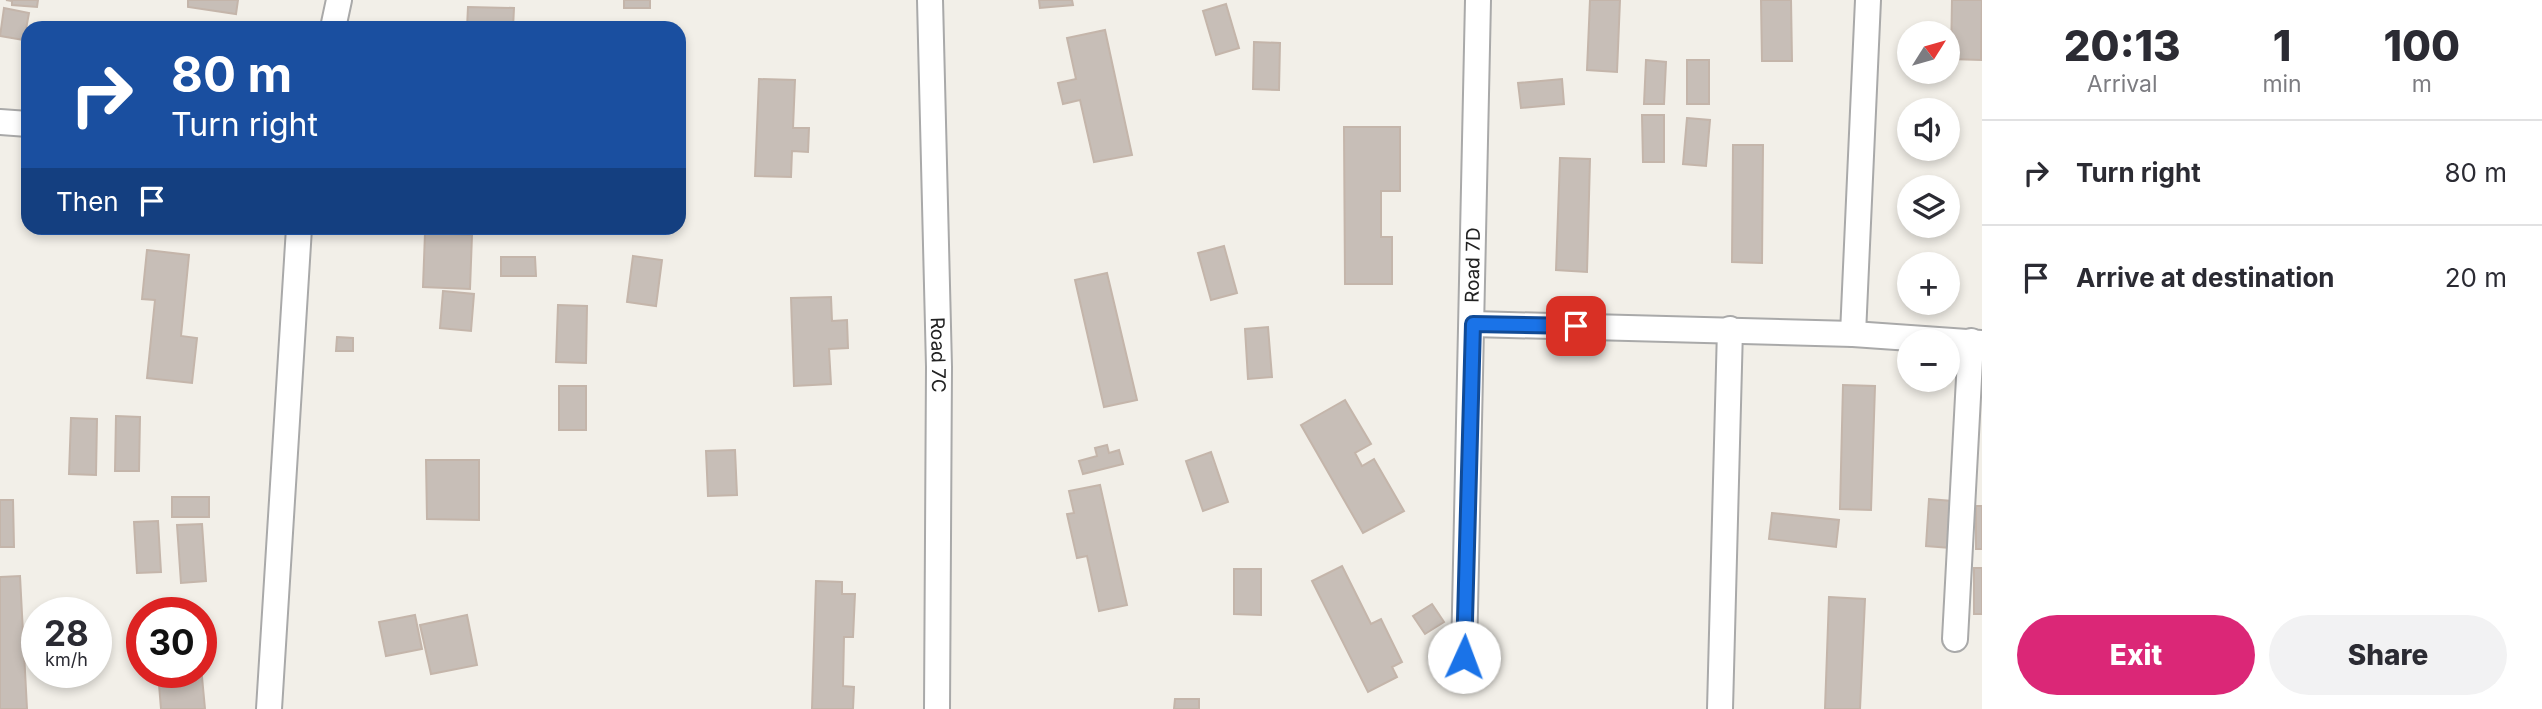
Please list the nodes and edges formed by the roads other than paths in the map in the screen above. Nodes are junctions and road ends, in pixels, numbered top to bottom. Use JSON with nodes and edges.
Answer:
{"nodes":[{"id":1,"x":339,"y":0,"type":"edge"},
{"id":2,"x":930,"y":0,"type":"edge"},
{"id":3,"x":1478,"y":0,"type":"edge"},
{"id":4,"x":1868,"y":0,"type":"edge"},
{"id":5,"x":334,"y":21,"type":"edge"},
{"id":6,"x":0,"y":122,"type":"edge"},
{"id":7,"x":21,"y":124,"type":"edge"},
{"id":8,"x":299,"y":235,"type":"edge"},
{"id":9,"x":1473,"y":324,"type":"junction"},
{"id":10,"x":1730,"y":330,"type":"junction"},
{"id":11,"x":1853,"y":334,"type":"junction"},
{"id":12,"x":1976,"y":342,"type":"edge"},
{"id":13,"x":1955,"y":639,"type":"dead end"},
{"id":14,"x":1464,"y":657,"type":"dead end"},
{"id":15,"x":269,"y":709,"type":"edge"},
{"id":16,"x":937,"y":709,"type":"edge"},
{"id":17,"x":1720,"y":709,"type":"edge"}],
"edges":[{"from":1,"to":5,"type":"street"},
{"from":2,"to":16,"type":"street","name":"Road 7C"},
{"from":3,"to":9,"type":"street","name":"Road 7D"},
{"from":4,"to":11,"type":"street"},
{"from":6,"to":7,"type":"street"},
{"from":8,"to":15,"type":"street"},
{"from":9,"to":10,"type":"street"},
{"from":9,"to":14,"type":"street","name":"Road 7D"},
{"from":10,"to":11,"type":"street"},
{"from":10,"to":17,"type":"street"},
{"from":11,"to":12,"type":"street"},
{"from":12,"to":13,"type":"street"}]}
